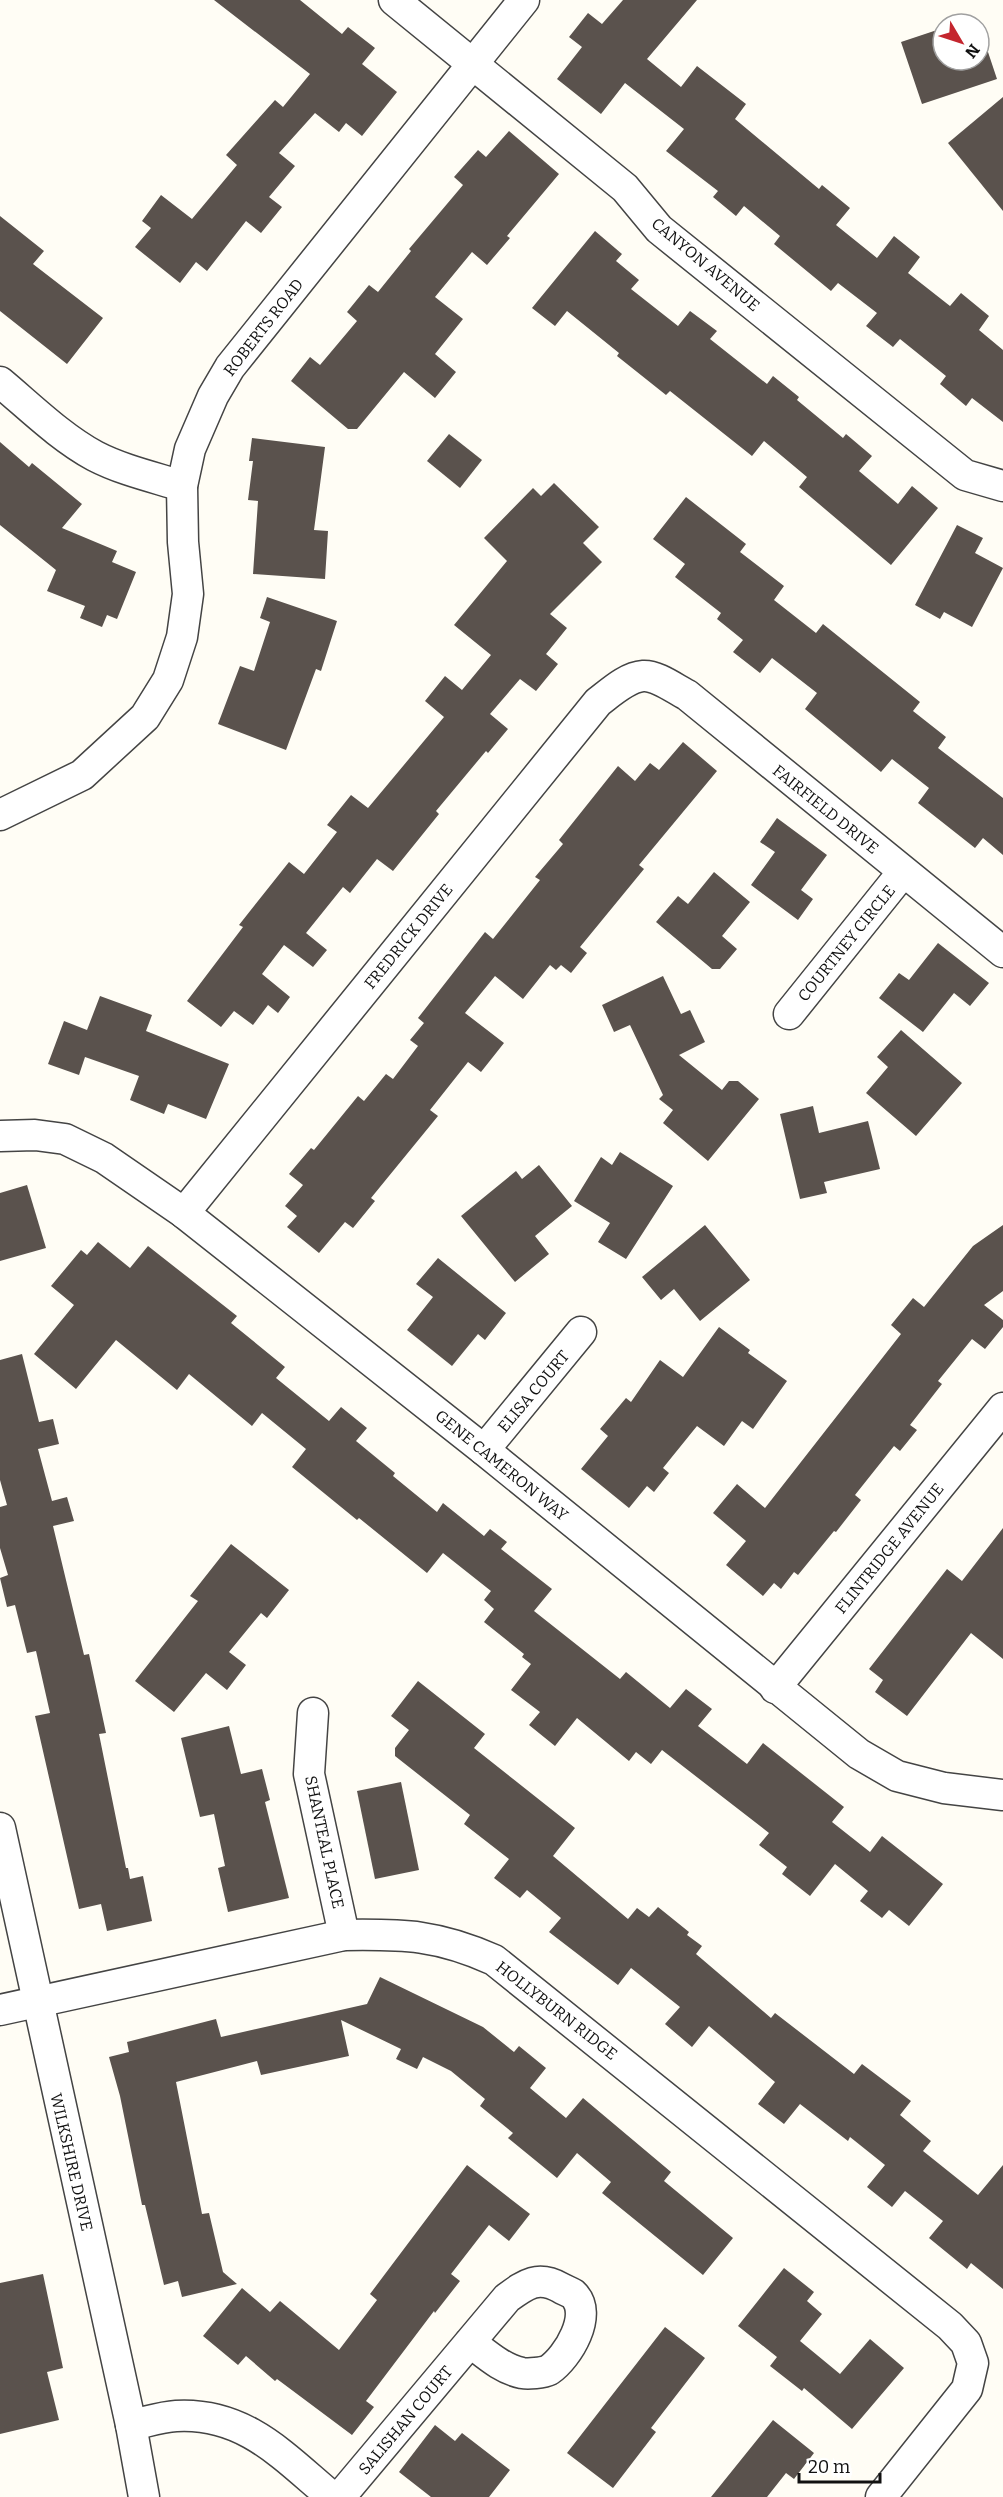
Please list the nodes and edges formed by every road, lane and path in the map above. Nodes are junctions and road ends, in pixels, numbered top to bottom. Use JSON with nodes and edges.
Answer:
{"nodes":[{"id":1,"x":394,"y":0,"type":"edge"},
{"id":2,"x":524,"y":0,"type":"edge"},
{"id":3,"x":473,"y":63,"type":"junction"},
{"id":4,"x":0,"y":382,"type":"edge"},
{"id":5,"x":182,"y":486,"type":"junction"},
{"id":6,"x":1003,"y":486,"type":"edge"},
{"id":7,"x":644,"y":676,"type":"joint"},
{"id":8,"x":0,"y":815,"type":"edge"},
{"id":9,"x":903,"y":872,"type":"junction"},
{"id":10,"x":1003,"y":952,"type":"edge"},
{"id":11,"x":789,"y":1014,"type":"dead end"},
{"id":12,"x":0,"y":1136,"type":"edge"},
{"id":13,"x":184,"y":1213,"type":"junction"},
{"id":14,"x":581,"y":1332,"type":"dead end"},
{"id":15,"x":1003,"y":1408,"type":"edge"},
{"id":16,"x":484,"y":1450,"type":"junction"},
{"id":17,"x":775,"y":1688,"type":"junction"},
{"id":18,"x":313,"y":1713,"type":"dead end"},
{"id":19,"x":1003,"y":1795,"type":"edge"},
{"id":20,"x":0,"y":1828,"type":"edge"},
{"id":21,"x":344,"y":1935,"type":"junction"},
{"id":22,"x":37,"y":2002,"type":"junction"},
{"id":23,"x":0,"y":2010,"type":"edge"},
{"id":24,"x":470,"y":2342,"type":"dead end"},
{"id":25,"x":131,"y":2425,"type":"junction"},
{"id":26,"x":144,"y":2497,"type":"edge"},
{"id":27,"x":332,"y":2497,"type":"edge"},
{"id":28,"x":340,"y":2497,"type":"edge"},
{"id":29,"x":880,"y":2497,"type":"edge"}],
"edges":[{"from":1,"to":3,"type":"street","name":"CANYON AVENUE"},
{"from":2,"to":3,"type":"street","name":"ROBERTS ROAD"},
{"from":3,"to":5,"type":"street","name":"ROBERTS ROAD"},
{"from":3,"to":6,"type":"street","name":"CANYON AVENUE"},
{"from":4,"to":5,"type":"street"},
{"from":5,"to":8,"type":"street","name":"ROBERTS ROAD"},
{"from":7,"to":9,"type":"street","name":"FAIRFIELD DRIVE"},
{"from":7,"to":13,"type":"street","name":"FREDRICK DRIVE"},
{"from":9,"to":10,"type":"street","name":"FAIRFIELD DRIVE"},
{"from":9,"to":11,"type":"street","name":"COURTNEY CIRCLE"},
{"from":12,"to":13,"type":"street","name":"GENE CAMERON WAY"},
{"from":13,"to":16,"type":"street","name":"GENE CAMERON WAY"},
{"from":14,"to":16,"type":"street","name":"ELISA COURT"},
{"from":15,"to":17,"type":"street","name":"FLINTRIDGE AVENUE"},
{"from":16,"to":17,"type":"street","name":"GENE CAMERON WAY"},
{"from":17,"to":19,"type":"street","name":"GENE CAMERON WAY"},
{"from":18,"to":21,"type":"street","name":"SHANTEAL PLACE"},
{"from":20,"to":22,"type":"street","name":"WILKSHIRE DRIVE"},
{"from":21,"to":22,"type":"street","name":"HOLLYBURN RIDGE"},
{"from":21,"to":29,"type":"street","name":"HOLLYBURN RIDGE"},
{"from":22,"to":23,"type":"street","name":"HOLLYBURN RIDGE"},
{"from":22,"to":25,"type":"street","name":"WILKSHIRE DRIVE"},
{"from":24,"to":28,"type":"street","name":"SALISHAN COURT"},
{"from":25,"to":26,"type":"street","name":"WILKSHIRE DRIVE"},
{"from":25,"to":27,"type":"street"}]}
